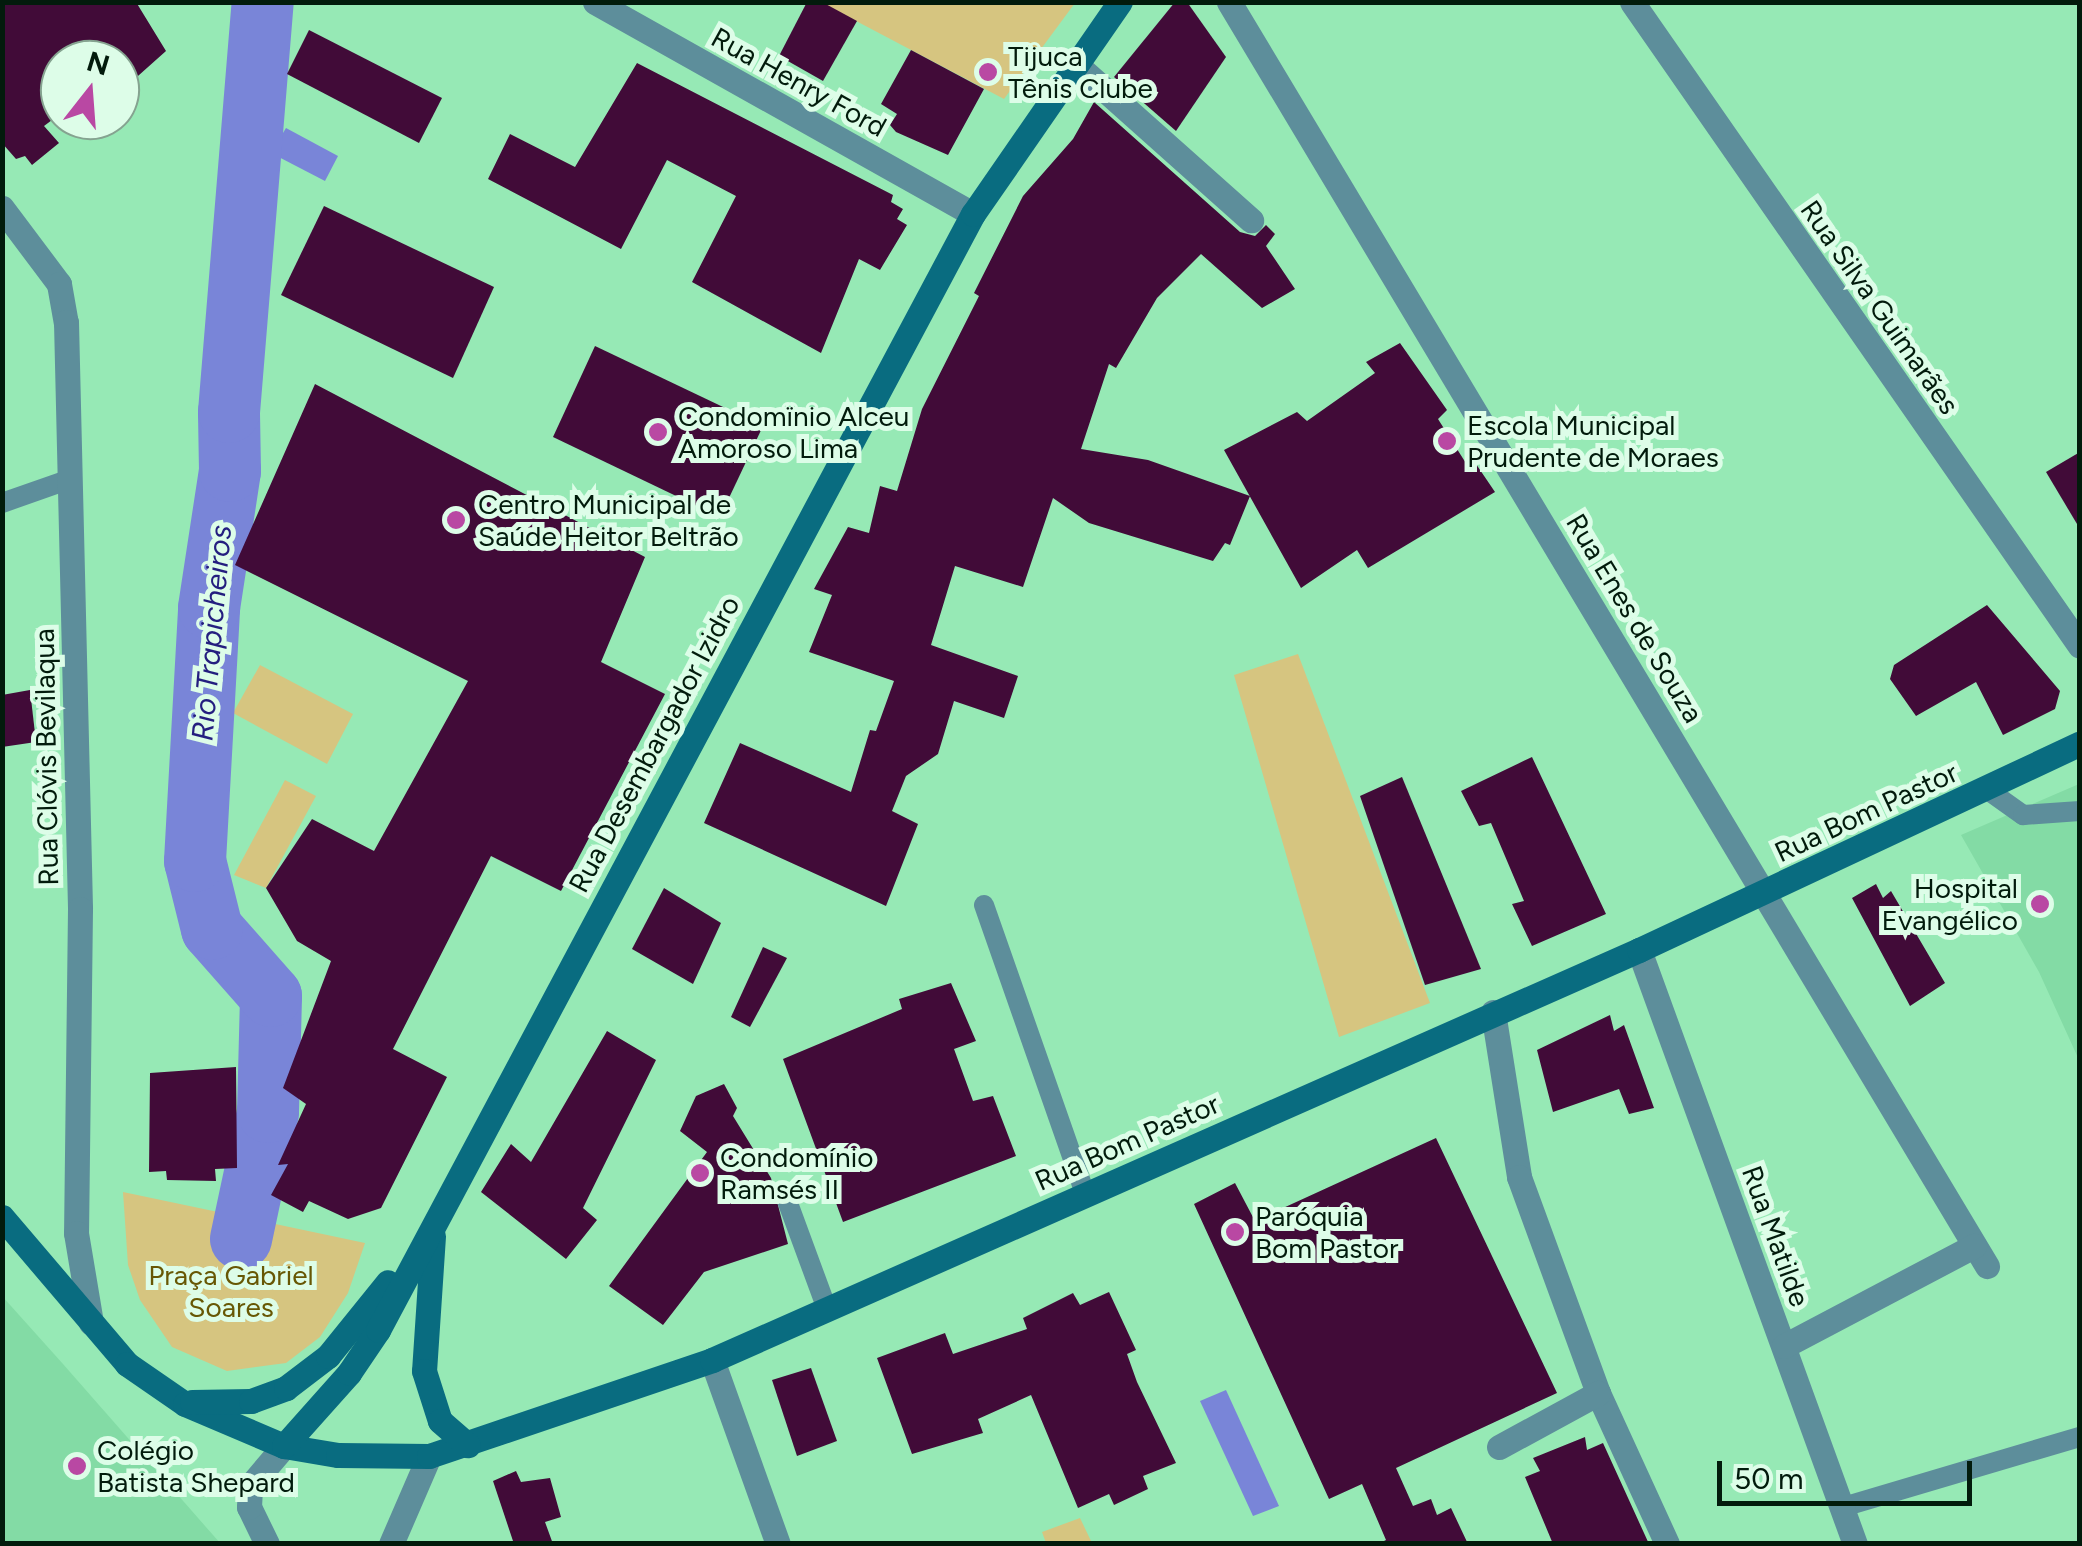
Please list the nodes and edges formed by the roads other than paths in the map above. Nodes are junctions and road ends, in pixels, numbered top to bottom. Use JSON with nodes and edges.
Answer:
{"nodes":[{"id":1,"x":595,"y":2,"type":"edge"},
{"id":2,"x":1120,"y":2,"type":"edge"},
{"id":3,"x":1229,"y":2,"type":"edge"},
{"id":4,"x":1632,"y":2,"type":"edge"},
{"id":5,"x":1078,"y":66,"type":"junction"},
{"id":6,"x":2,"y":208,"type":"edge"},
{"id":7,"x":973,"y":214,"type":"junction"},
{"id":8,"x":1251,"y":220,"type":"dead end"},
{"id":9,"x":70,"y":478,"type":"junction"},
{"id":10,"x":2,"y":503,"type":"edge"},
{"id":11,"x":2080,"y":646,"type":"edge"},
{"id":12,"x":2080,"y":743,"type":"edge"},
{"id":13,"x":1985,"y":788,"type":"junction"},
{"id":14,"x":2080,"y":811,"type":"edge"},
{"id":15,"x":1766,"y":892,"type":"junction"},
{"id":16,"x":984,"y":905,"type":"dead end"},
{"id":17,"x":1639,"y":950,"type":"junction"},
{"id":18,"x":1494,"y":1012,"type":"junction"},
{"id":19,"x":1085,"y":1193,"type":"junction"},
{"id":20,"x":786,"y":1195,"type":"dead end"},
{"id":21,"x":436,"y":1212,"type":"junction"},
{"id":22,"x":2,"y":1216,"type":"edge"},
{"id":23,"x":827,"y":1309,"type":"junction"},
{"id":24,"x":91,"y":1324,"type":"junction"},
{"id":25,"x":1784,"y":1346,"type":"junction"},
{"id":26,"x":712,"y":1360,"type":"junction"},
{"id":27,"x":1598,"y":1393,"type":"junction"},
{"id":28,"x":175,"y":1398,"type":"junction"},
{"id":29,"x":2080,"y":1437,"type":"edge"},
{"id":30,"x":468,"y":1445,"type":"junction"},
{"id":31,"x":284,"y":1446,"type":"junction"},
{"id":32,"x":1499,"y":1447,"type":"dead end"},
{"id":33,"x":428,"y":1456,"type":"junction"},
{"id":34,"x":1843,"y":1507,"type":"junction"},
{"id":35,"x":267,"y":1544,"type":"edge"},
{"id":36,"x":391,"y":1544,"type":"edge"},
{"id":37,"x":778,"y":1544,"type":"edge"},
{"id":38,"x":1667,"y":1544,"type":"edge"},
{"id":39,"x":1855,"y":1544,"type":"edge"}],
"edges":[{"from":1,"to":7,"type":"street","name":"Rua Henry Ford"},
{"from":2,"to":5,"type":"street","name":"Rua Desembargador Izidro"},
{"from":3,"to":15,"type":"street","name":"Rua Enes de Souza"},
{"from":4,"to":11,"type":"street","name":"Rua Silva Guimarães"},
{"from":5,"to":7,"type":"street","name":"Rua Desembargador Izidro"},
{"from":5,"to":8,"type":"street"},
{"from":6,"to":9,"type":"street","name":"Rua Clóvis Bevilaqua"},
{"from":7,"to":21,"type":"street","name":"Rua Desembargador Izidro"},
{"from":9,"to":10,"type":"lane"},
{"from":9,"to":24,"type":"street","name":"Rua Clóvis Bevilaqua"},
{"from":12,"to":13,"type":"street","name":"Rua Bom Pastor"},
{"from":13,"to":14,"type":"lane"},
{"from":13,"to":15,"type":"street","name":"Rua Bom Pastor"},
{"from":15,"to":17,"type":"street","name":"Rua Bom Pastor"},
{"from":15,"to":25,"type":"street","name":"Rua Enes de Souza"},
{"from":16,"to":19,"type":"lane"},
{"from":17,"to":18,"type":"street","name":"Rua Bom Pastor"},
{"from":17,"to":25,"type":"street","name":"Rua Matilde"},
{"from":18,"to":19,"type":"street","name":"Rua Bom Pastor"},
{"from":18,"to":27,"type":"street"},
{"from":19,"to":23,"type":"street","name":"Rua Bom Pastor"},
{"from":20,"to":23,"type":"lane"},
{"from":21,"to":28,"type":"street","name":"Rua Desembargador Izidro"},
{"from":21,"to":30,"type":"street"},
{"from":21,"to":31,"type":"street","name":"Rua Desembargador Izidro"},
{"from":22,"to":24,"type":"street","name":"Rua Bom Pastor"},
{"from":23,"to":26,"type":"street","name":"Rua Bom Pastor"},
{"from":24,"to":28,"type":"street","name":"Rua Bom Pastor"},
{"from":25,"to":34,"type":"street","name":"Rua Matilde"},
{"from":26,"to":30,"type":"street","name":"Rua Bom Pastor"},
{"from":26,"to":37,"type":"street"},
{"from":27,"to":32,"type":"street"},
{"from":27,"to":38,"type":"street"},
{"from":28,"to":31,"type":"street","name":"Rua Bom Pastor"},
{"from":29,"to":34,"type":"lane"},
{"from":30,"to":33,"type":"street","name":"Rua Bom Pastor"},
{"from":31,"to":33,"type":"street","name":"Rua Bom Pastor"},
{"from":31,"to":35,"type":"street"},
{"from":33,"to":36,"type":"street"},
{"from":34,"to":39,"type":"street","name":"Rua Matilde"}]}
